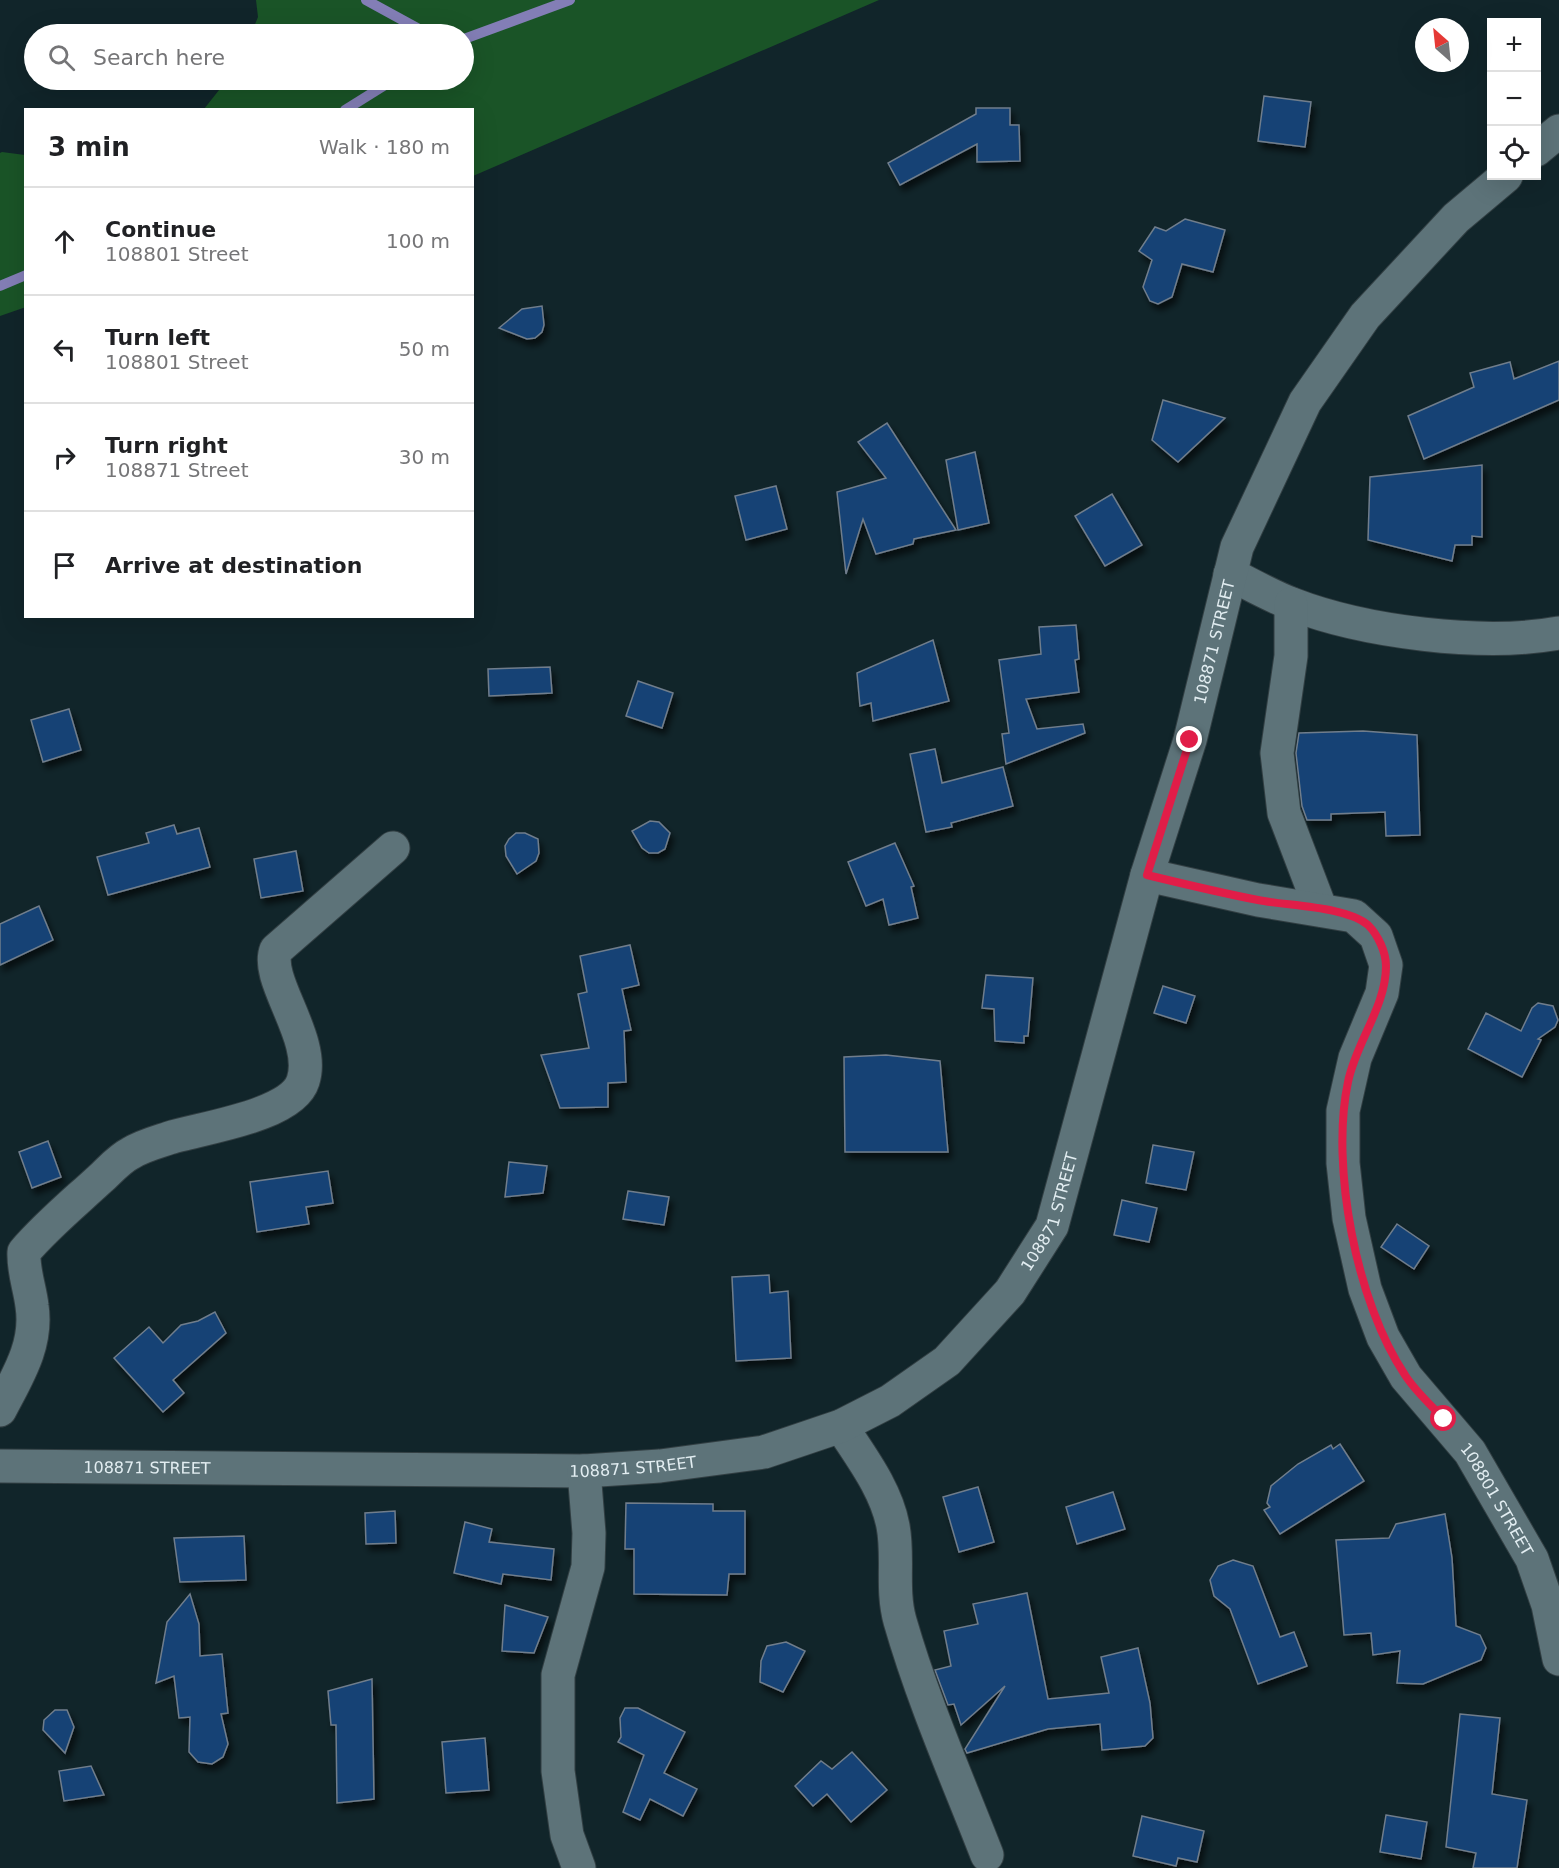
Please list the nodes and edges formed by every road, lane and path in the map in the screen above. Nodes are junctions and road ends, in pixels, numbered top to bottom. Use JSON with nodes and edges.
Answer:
{"nodes":[{"id":1,"x":1559,"y":131,"type":"edge"},
{"id":2,"x":1541,"y":146,"type":"edge"},
{"id":3,"x":1501,"y":180,"type":"edge"},
{"id":4,"x":1230,"y":574,"type":"junction"},
{"id":5,"x":1291,"y":604,"type":"junction"},
{"id":6,"x":1559,"y":633,"type":"edge"},
{"id":7,"x":393,"y":848,"type":"dead end"},
{"id":8,"x":1147,"y":875,"type":"junction"},
{"id":9,"x":1321,"y":910,"type":"junction"},
{"id":10,"x":0,"y":1410,"type":"edge"},
{"id":11,"x":841,"y":1426,"type":"junction"},
{"id":12,"x":0,"y":1466,"type":"edge"},
{"id":13,"x":584,"y":1471,"type":"junction"},
{"id":14,"x":1559,"y":1659,"type":"edge"},
{"id":15,"x":987,"y":1855,"type":"dead end"},
{"id":16,"x":579,"y":1868,"type":"edge"}],
"edges":[{"from":1,"to":2,"type":"street"},
{"from":3,"to":4,"type":"street","name":"108871 STREET"},
{"from":4,"to":5,"type":"street"},
{"from":4,"to":8,"type":"street","name":"108871 STREET"},
{"from":5,"to":6,"type":"street"},
{"from":5,"to":9,"type":"street"},
{"from":7,"to":10,"type":"street"},
{"from":8,"to":9,"type":"street","name":"108801 STREET"},
{"from":8,"to":11,"type":"street","name":"108871 STREET"},
{"from":9,"to":14,"type":"street","name":"108801 STREET"},
{"from":11,"to":13,"type":"street","name":"108871 STREET"},
{"from":11,"to":15,"type":"street"},
{"from":12,"to":13,"type":"street","name":"108871 STREET"},
{"from":13,"to":16,"type":"street"}]}
